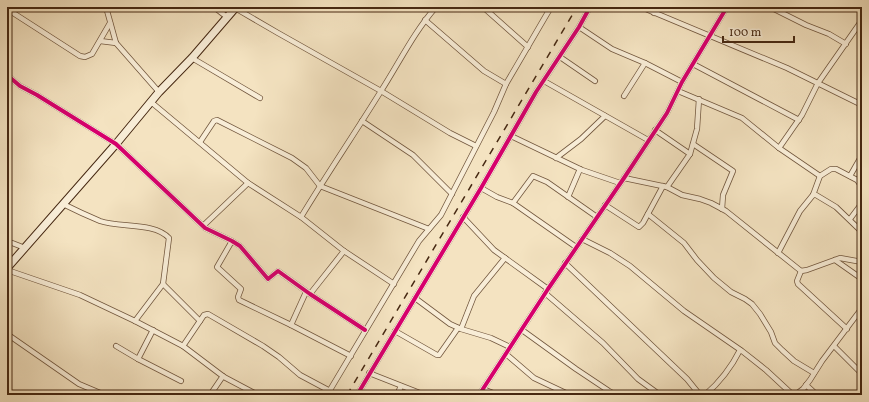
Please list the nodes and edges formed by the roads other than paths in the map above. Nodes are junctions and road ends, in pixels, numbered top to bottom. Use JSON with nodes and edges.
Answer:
{"nodes":[{"id":1,"x":106,"y":7,"type":"edge"},
{"id":2,"x":214,"y":7,"type":"edge"},
{"id":3,"x":235,"y":7,"type":"edge"},
{"id":4,"x":436,"y":7,"type":"edge"},
{"id":5,"x":483,"y":7,"type":"edge"},
{"id":6,"x":551,"y":7,"type":"edge"},
{"id":7,"x":590,"y":7,"type":"edge"},
{"id":8,"x":641,"y":7,"type":"edge"},
{"id":9,"x":657,"y":7,"type":"edge"},
{"id":10,"x":727,"y":7,"type":"edge"},
{"id":11,"x":770,"y":7,"type":"edge"},
{"id":12,"x":7,"y":10,"type":"edge"},
{"id":13,"x":654,"y":13,"type":"junction"},
{"id":14,"x":227,"y":17,"type":"junction"},
{"id":15,"x":425,"y":20,"type":"junction"},
{"id":16,"x":862,"y":20,"type":"edge"},
{"id":17,"x":110,"y":23,"type":"junction"},
{"id":18,"x":579,"y":27,"type":"junction"},
{"id":19,"x":860,"y":27,"type":"edge"},
{"id":20,"x":710,"y":36,"type":"junction"},
{"id":21,"x":100,"y":41,"type":"junction"},
{"id":22,"x":116,"y":43,"type":"junction"},
{"id":23,"x":846,"y":44,"type":"junction"},
{"id":24,"x":528,"y":47,"type":"junction"},
{"id":25,"x":560,"y":57,"type":"junction"},
{"id":26,"x":192,"y":58,"type":"junction"},
{"id":27,"x":645,"y":64,"type":"junction"},
{"id":28,"x":693,"y":64,"type":"junction"},
{"id":29,"x":7,"y":75,"type":"edge"},
{"id":30,"x":544,"y":81,"type":"junction"},
{"id":31,"x":595,"y":81,"type":"dead end"},
{"id":32,"x":682,"y":82,"type":"junction"},
{"id":33,"x":818,"y":83,"type":"junction"},
{"id":34,"x":506,"y":84,"type":"junction"},
{"id":35,"x":381,"y":91,"type":"junction"},
{"id":36,"x":678,"y":91,"type":"junction"},
{"id":37,"x":159,"y":92,"type":"junction"},
{"id":38,"x":624,"y":96,"type":"dead end"},
{"id":39,"x":260,"y":98,"type":"dead end"},
{"id":40,"x":699,"y":99,"type":"junction"},
{"id":41,"x":151,"y":102,"type":"junction"},
{"id":42,"x":862,"y":105,"type":"edge"},
{"id":43,"x":605,"y":116,"type":"junction"},
{"id":44,"x":799,"y":120,"type":"junction"},
{"id":45,"x":362,"y":121,"type":"junction"},
{"id":46,"x":655,"y":130,"type":"junction"},
{"id":47,"x":510,"y":136,"type":"junction"},
{"id":48,"x":648,"y":140,"type":"junction"},
{"id":49,"x":200,"y":142,"type":"junction"},
{"id":50,"x":116,"y":144,"type":"junction"},
{"id":51,"x":693,"y":144,"type":"junction"},
{"id":52,"x":476,"y":146,"type":"junction"},
{"id":53,"x":779,"y":148,"type":"junction"},
{"id":54,"x":690,"y":154,"type":"junction"},
{"id":55,"x":862,"y":155,"type":"edge"},
{"id":56,"x":556,"y":158,"type":"junction"},
{"id":57,"x":580,"y":169,"type":"junction"},
{"id":58,"x":820,"y":176,"type":"junction"},
{"id":59,"x":850,"y":176,"type":"junction"},
{"id":60,"x":624,"y":178,"type":"junction"},
{"id":61,"x":248,"y":183,"type":"junction"},
{"id":62,"x":620,"y":183,"type":"junction"},
{"id":63,"x":320,"y":186,"type":"junction"},
{"id":64,"x":664,"y":187,"type":"junction"},
{"id":65,"x":862,"y":187,"type":"edge"},
{"id":66,"x":480,"y":188,"type":"junction"},
{"id":67,"x":452,"y":194,"type":"junction"},
{"id":68,"x":813,"y":195,"type":"junction"},
{"id":69,"x":568,"y":197,"type":"junction"},
{"id":70,"x":513,"y":203,"type":"junction"},
{"id":71,"x":862,"y":203,"type":"edge"},
{"id":72,"x":63,"y":204,"type":"junction"},
{"id":73,"x":605,"y":205,"type":"junction"},
{"id":74,"x":722,"y":209,"type":"junction"},
{"id":75,"x":648,"y":214,"type":"junction"},
{"id":76,"x":301,"y":217,"type":"junction"},
{"id":77,"x":464,"y":217,"type":"junction"},
{"id":78,"x":597,"y":217,"type":"junction"},
{"id":79,"x":850,"y":219,"type":"junction"},
{"id":80,"x":203,"y":226,"type":"junction"},
{"id":81,"x":429,"y":229,"type":"junction"},
{"id":82,"x":862,"y":232,"type":"edge"},
{"id":83,"x":582,"y":239,"type":"junction"},
{"id":84,"x":7,"y":241,"type":"edge"},
{"id":85,"x":232,"y":241,"type":"junction"},
{"id":86,"x":576,"y":247,"type":"junction"},
{"id":87,"x":25,"y":248,"type":"junction"},
{"id":88,"x":344,"y":251,"type":"junction"},
{"id":89,"x":778,"y":253,"type":"junction"},
{"id":90,"x":505,"y":258,"type":"junction"},
{"id":91,"x":835,"y":260,"type":"junction"},
{"id":92,"x":862,"y":262,"type":"edge"},
{"id":93,"x":565,"y":263,"type":"junction"},
{"id":94,"x":7,"y":269,"type":"edge"},
{"id":95,"x":801,"y":271,"type":"junction"},
{"id":96,"x":862,"y":279,"type":"edge"},
{"id":97,"x":163,"y":284,"type":"junction"},
{"id":98,"x":394,"y":284,"type":"junction"},
{"id":99,"x":546,"y":291,"type":"junction"},
{"id":100,"x":308,"y":293,"type":"junction"},
{"id":101,"x":415,"y":298,"type":"junction"},
{"id":102,"x":862,"y":308,"type":"edge"},
{"id":103,"x":135,"y":321,"type":"junction"},
{"id":104,"x":200,"y":321,"type":"junction"},
{"id":105,"x":291,"y":325,"type":"junction"},
{"id":106,"x":459,"y":328,"type":"junction"},
{"id":107,"x":847,"y":329,"type":"junction"},
{"id":108,"x":153,"y":330,"type":"junction"},
{"id":109,"x":365,"y":330,"type":"junction"},
{"id":110,"x":522,"y":330,"type":"junction"},
{"id":111,"x":395,"y":331,"type":"junction"},
{"id":112,"x":7,"y":334,"type":"edge"},
{"id":113,"x":116,"y":346,"type":"dead end"},
{"id":114,"x":183,"y":346,"type":"junction"},
{"id":115,"x":834,"y":346,"type":"junction"},
{"id":116,"x":510,"y":347,"type":"junction"},
{"id":117,"x":740,"y":350,"type":"junction"},
{"id":118,"x":506,"y":354,"type":"junction"},
{"id":119,"x":351,"y":356,"type":"junction"},
{"id":120,"x":138,"y":359,"type":"junction"},
{"id":121,"x":369,"y":373,"type":"junction"},
{"id":122,"x":814,"y":373,"type":"junction"},
{"id":123,"x":862,"y":374,"type":"edge"},
{"id":124,"x":223,"y":376,"type":"junction"},
{"id":125,"x":181,"y":381,"type":"dead end"},
{"id":126,"x":806,"y":385,"type":"junction"},
{"id":127,"x":401,"y":386,"type":"junction"},
{"id":128,"x":483,"y":389,"type":"junction"},
{"id":129,"x":328,"y":393,"type":"edge"},
{"id":130,"x":105,"y":395,"type":"edge"},
{"id":131,"x":210,"y":395,"type":"edge"},
{"id":132,"x":258,"y":395,"type":"edge"},
{"id":133,"x":357,"y":395,"type":"edge"},
{"id":134,"x":396,"y":395,"type":"edge"},
{"id":135,"x":425,"y":395,"type":"edge"},
{"id":136,"x":480,"y":395,"type":"edge"},
{"id":137,"x":498,"y":395,"type":"edge"},
{"id":138,"x":570,"y":395,"type":"edge"},
{"id":139,"x":616,"y":395,"type":"edge"},
{"id":140,"x":660,"y":395,"type":"edge"},
{"id":141,"x":700,"y":395,"type":"edge"},
{"id":142,"x":705,"y":395,"type":"edge"},
{"id":143,"x":794,"y":395,"type":"edge"},
{"id":144,"x":817,"y":395,"type":"edge"}],
"edges":[{"from":1,"to":17,"type":"street"},
{"from":2,"to":14,"type":"street"},
{"from":3,"to":14,"type":"street"},
{"from":3,"to":35,"type":"street"},
{"from":4,"to":15,"type":"street"},
{"from":5,"to":24,"type":"street"},
{"from":6,"to":24,"type":"street"},
{"from":7,"to":18,"type":"street"},
{"from":8,"to":13,"type":"street"},
{"from":9,"to":13,"type":"street"},
{"from":10,"to":20,"type":"street"},
{"from":11,"to":23,"type":"street"},
{"from":12,"to":21,"type":"street"},
{"from":13,"to":20,"type":"street"},
{"from":14,"to":26,"type":"street"},
{"from":15,"to":34,"type":"street"},
{"from":15,"to":35,"type":"street"},
{"from":16,"to":19,"type":"street"},
{"from":17,"to":21,"type":"street"},
{"from":17,"to":22,"type":"street"},
{"from":18,"to":25,"type":"street"},
{"from":18,"to":27,"type":"street"},
{"from":19,"to":23,"type":"street"},
{"from":20,"to":28,"type":"street"},
{"from":20,"to":33,"type":"street"},
{"from":21,"to":22,"type":"street"},
{"from":22,"to":37,"type":"street"},
{"from":23,"to":33,"type":"street"},
{"from":24,"to":34,"type":"street"},
{"from":25,"to":30,"type":"street"},
{"from":25,"to":31,"type":"street"},
{"from":26,"to":37,"type":"street"},
{"from":26,"to":39,"type":"street"},
{"from":27,"to":32,"type":"street"},
{"from":27,"to":38,"type":"street"},
{"from":28,"to":32,"type":"street"},
{"from":28,"to":44,"type":"street"},
{"from":29,"to":50,"type":"street"},
{"from":30,"to":43,"type":"street"},
{"from":30,"to":47,"type":"street"},
{"from":32,"to":36,"type":"street"},
{"from":33,"to":42,"type":"street"},
{"from":33,"to":44,"type":"street"},
{"from":34,"to":52,"type":"street"},
{"from":35,"to":45,"type":"street"},
{"from":35,"to":52,"type":"street"},
{"from":36,"to":40,"type":"street"},
{"from":36,"to":46,"type":"street"},
{"from":37,"to":41,"type":"street"},
{"from":40,"to":51,"type":"street"},
{"from":40,"to":53,"type":"street"},
{"from":41,"to":49,"type":"street"},
{"from":41,"to":50,"type":"street"},
{"from":43,"to":48,"type":"street"},
{"from":43,"to":56,"type":"street"},
{"from":44,"to":53,"type":"street"},
{"from":45,"to":63,"type":"street"},
{"from":45,"to":67,"type":"street"},
{"from":46,"to":48,"type":"street"},
{"from":46,"to":54,"type":"street"},
{"from":47,"to":56,"type":"street"},
{"from":47,"to":66,"type":"street"},
{"from":48,"to":60,"type":"street"},
{"from":49,"to":61,"type":"street"},
{"from":49,"to":63,"type":"street"},
{"from":50,"to":72,"type":"street"},
{"from":50,"to":80,"type":"street"},
{"from":51,"to":54,"type":"street"},
{"from":51,"to":74,"type":"street"},
{"from":52,"to":67,"type":"street"},
{"from":53,"to":58,"type":"street"},
{"from":54,"to":64,"type":"street"},
{"from":55,"to":59,"type":"street"},
{"from":56,"to":57,"type":"street"},
{"from":57,"to":62,"type":"street"},
{"from":57,"to":69,"type":"street"},
{"from":58,"to":59,"type":"street"},
{"from":58,"to":68,"type":"street"},
{"from":59,"to":65,"type":"street"},
{"from":60,"to":62,"type":"street"},
{"from":60,"to":64,"type":"street"},
{"from":61,"to":76,"type":"street"},
{"from":61,"to":80,"type":"street"},
{"from":62,"to":73,"type":"street"},
{"from":63,"to":76,"type":"street"},
{"from":63,"to":81,"type":"street"},
{"from":64,"to":74,"type":"street"},
{"from":64,"to":75,"type":"street"},
{"from":66,"to":70,"type":"street"},
{"from":66,"to":77,"type":"street"},
{"from":67,"to":81,"type":"street"},
{"from":68,"to":79,"type":"street"},
{"from":68,"to":89,"type":"street"},
{"from":69,"to":70,"type":"street"},
{"from":69,"to":78,"type":"street"},
{"from":70,"to":86,"type":"street"},
{"from":71,"to":79,"type":"street"},
{"from":72,"to":87,"type":"street"},
{"from":72,"to":97,"type":"street"},
{"from":73,"to":75,"type":"street"},
{"from":73,"to":78,"type":"street"},
{"from":74,"to":89,"type":"street"},
{"from":75,"to":122,"type":"street"},
{"from":76,"to":88,"type":"street"},
{"from":77,"to":90,"type":"street"},
{"from":77,"to":101,"type":"street"},
{"from":78,"to":83,"type":"street"},
{"from":79,"to":82,"type":"street"},
{"from":80,"to":85,"type":"street"},
{"from":81,"to":98,"type":"street"},
{"from":83,"to":86,"type":"street"},
{"from":83,"to":117,"type":"street"},
{"from":84,"to":87,"type":"street"},
{"from":85,"to":100,"type":"street"},
{"from":85,"to":105,"type":"street"},
{"from":86,"to":93,"type":"street"},
{"from":87,"to":94,"type":"street"},
{"from":88,"to":98,"type":"street"},
{"from":88,"to":100,"type":"street"},
{"from":89,"to":95,"type":"street"},
{"from":90,"to":99,"type":"street"},
{"from":90,"to":106,"type":"street"},
{"from":91,"to":92,"type":"street"},
{"from":91,"to":95,"type":"street"},
{"from":91,"to":96,"type":"street"},
{"from":93,"to":99,"type":"street"},
{"from":93,"to":141,"type":"street"},
{"from":94,"to":103,"type":"street"},
{"from":95,"to":107,"type":"street"},
{"from":97,"to":103,"type":"street"},
{"from":97,"to":104,"type":"street"},
{"from":98,"to":109,"type":"street"},
{"from":99,"to":110,"type":"street"},
{"from":99,"to":140,"type":"street"},
{"from":100,"to":105,"type":"street"},
{"from":100,"to":109,"type":"street"},
{"from":101,"to":106,"type":"street"},
{"from":101,"to":111,"type":"street"},
{"from":102,"to":107,"type":"street"},
{"from":103,"to":108,"type":"street"},
{"from":104,"to":114,"type":"street"},
{"from":104,"to":129,"type":"street"},
{"from":105,"to":119,"type":"street"},
{"from":106,"to":111,"type":"street"},
{"from":106,"to":116,"type":"street"},
{"from":107,"to":115,"type":"street"},
{"from":108,"to":114,"type":"street"},
{"from":108,"to":120,"type":"street"},
{"from":109,"to":119,"type":"street"},
{"from":110,"to":116,"type":"street"},
{"from":110,"to":139,"type":"street"},
{"from":111,"to":121,"type":"street"},
{"from":112,"to":130,"type":"street"},
{"from":113,"to":120,"type":"street"},
{"from":114,"to":124,"type":"street"},
{"from":115,"to":122,"type":"street"},
{"from":115,"to":123,"type":"street"},
{"from":116,"to":118,"type":"street"},
{"from":117,"to":142,"type":"street"},
{"from":117,"to":143,"type":"street"},
{"from":118,"to":128,"type":"street"},
{"from":118,"to":138,"type":"street"},
{"from":119,"to":129,"type":"street"},
{"from":120,"to":125,"type":"street"},
{"from":121,"to":127,"type":"street"},
{"from":121,"to":133,"type":"street"},
{"from":122,"to":126,"type":"street"},
{"from":124,"to":131,"type":"street"},
{"from":124,"to":132,"type":"street"},
{"from":126,"to":143,"type":"street"},
{"from":126,"to":144,"type":"street"},
{"from":127,"to":134,"type":"street"},
{"from":127,"to":135,"type":"street"},
{"from":128,"to":136,"type":"street"},
{"from":128,"to":137,"type":"street"}]}
